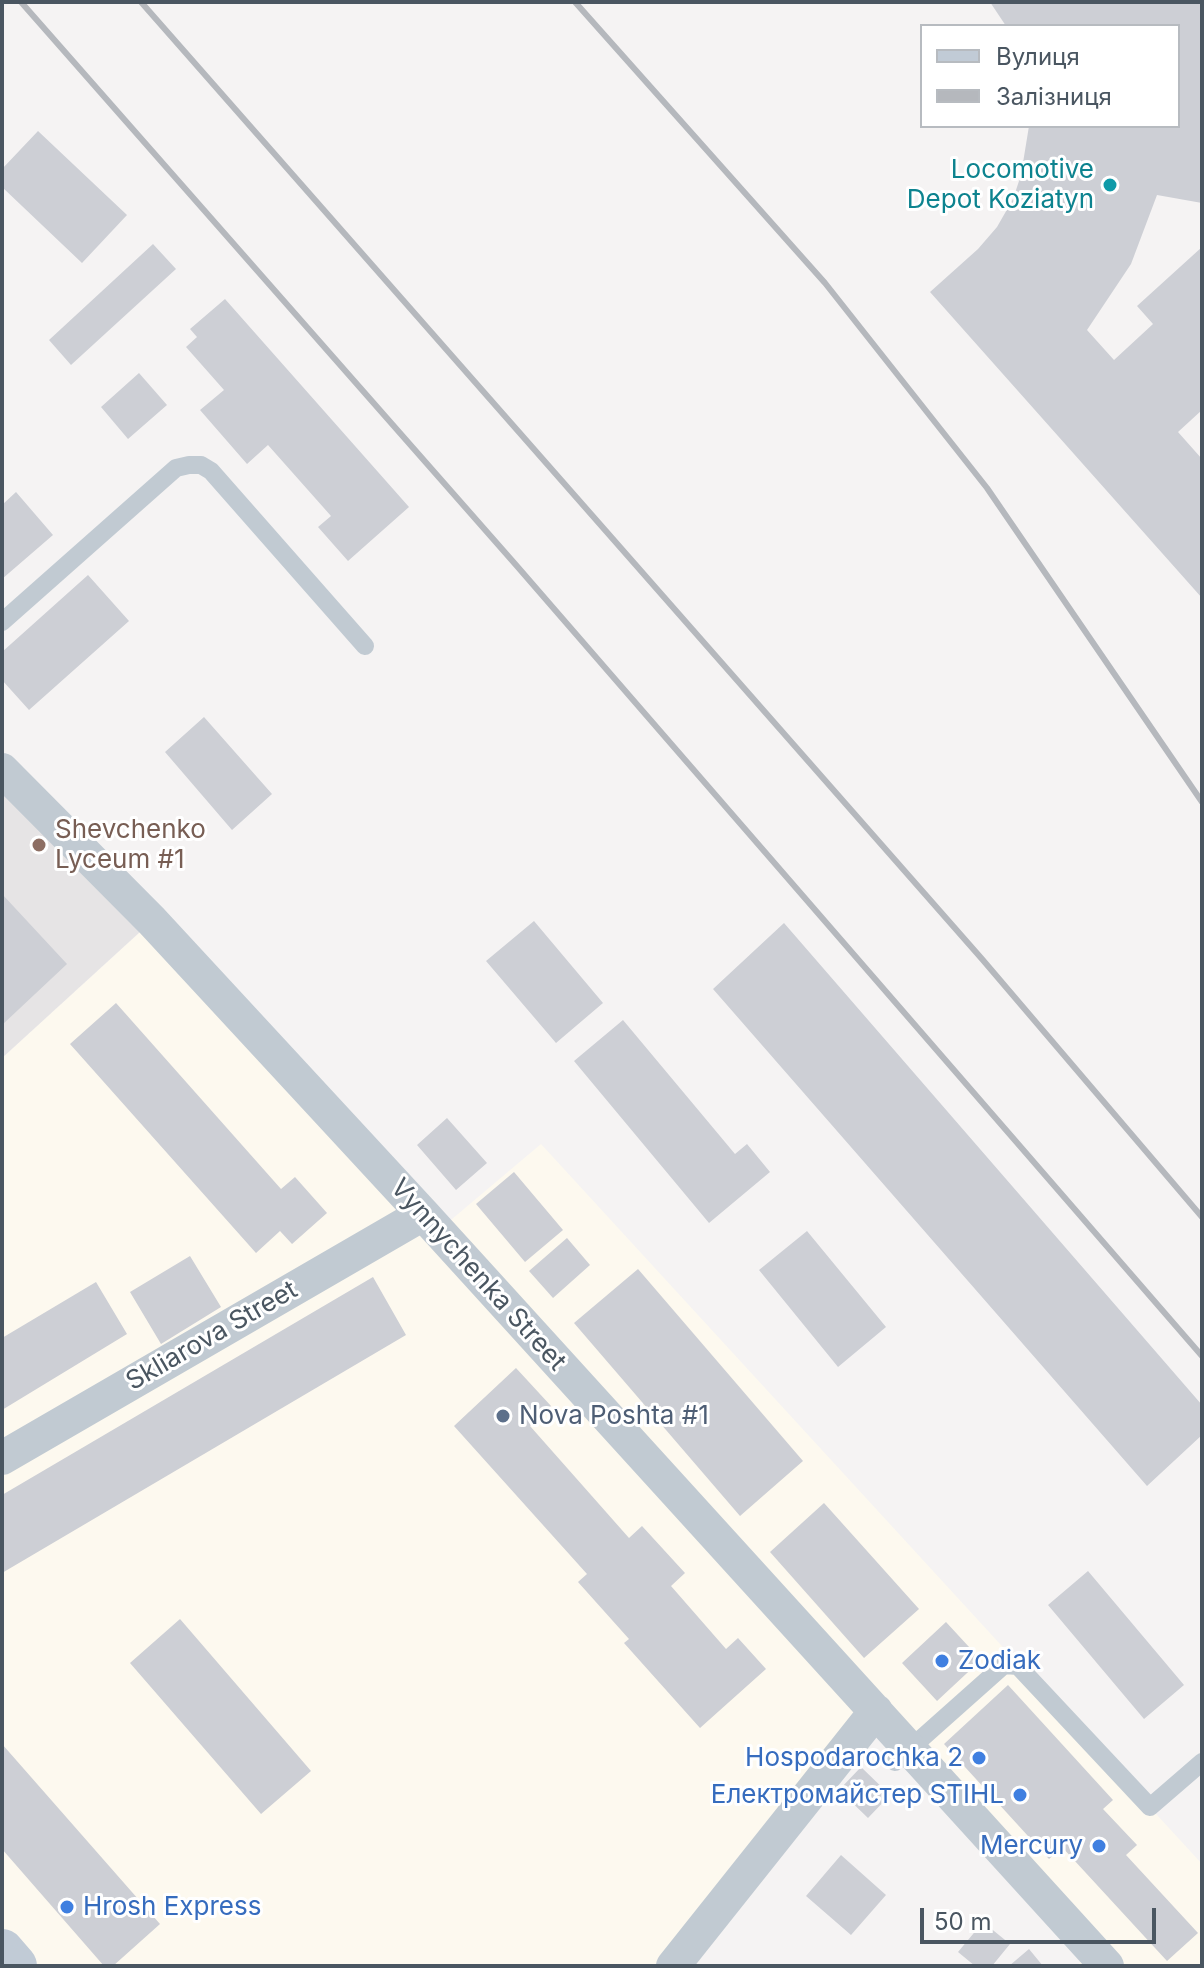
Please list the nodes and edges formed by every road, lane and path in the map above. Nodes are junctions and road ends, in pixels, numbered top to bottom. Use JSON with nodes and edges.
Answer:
{"nodes":[{"id":1,"x":2,"y":622,"type":"edge"},
{"id":2,"x":365,"y":646,"type":"dead end"},
{"id":3,"x":2,"y":770,"type":"edge"},
{"id":4,"x":423,"y":1214,"type":"junction"},
{"id":5,"x":2,"y":1458,"type":"edge"},
{"id":6,"x":876,"y":1711,"type":"junction"},
{"id":7,"x":902,"y":1755,"type":"junction"},
{"id":8,"x":1202,"y":1762,"type":"edge"},
{"id":9,"x":2,"y":1951,"type":"edge"},
{"id":10,"x":15,"y":1966,"type":"edge"},
{"id":11,"x":673,"y":1966,"type":"edge"},
{"id":12,"x":1107,"y":1966,"type":"edge"}],
"edges":[{"from":1,"to":2,"type":"lane"},
{"from":3,"to":4,"type":"street","name":"Vynnychenka Street"},
{"from":4,"to":5,"type":"street","name":"Skliarova Street"},
{"from":4,"to":6,"type":"street","name":"Vynnychenka Street"},
{"from":6,"to":7,"type":"street","name":"Vynnychenka Street"},
{"from":6,"to":11,"type":"street"},
{"from":7,"to":8,"type":"lane"},
{"from":7,"to":12,"type":"street","name":"Vynnychenka Street"},
{"from":9,"to":10,"type":"street"}]}
